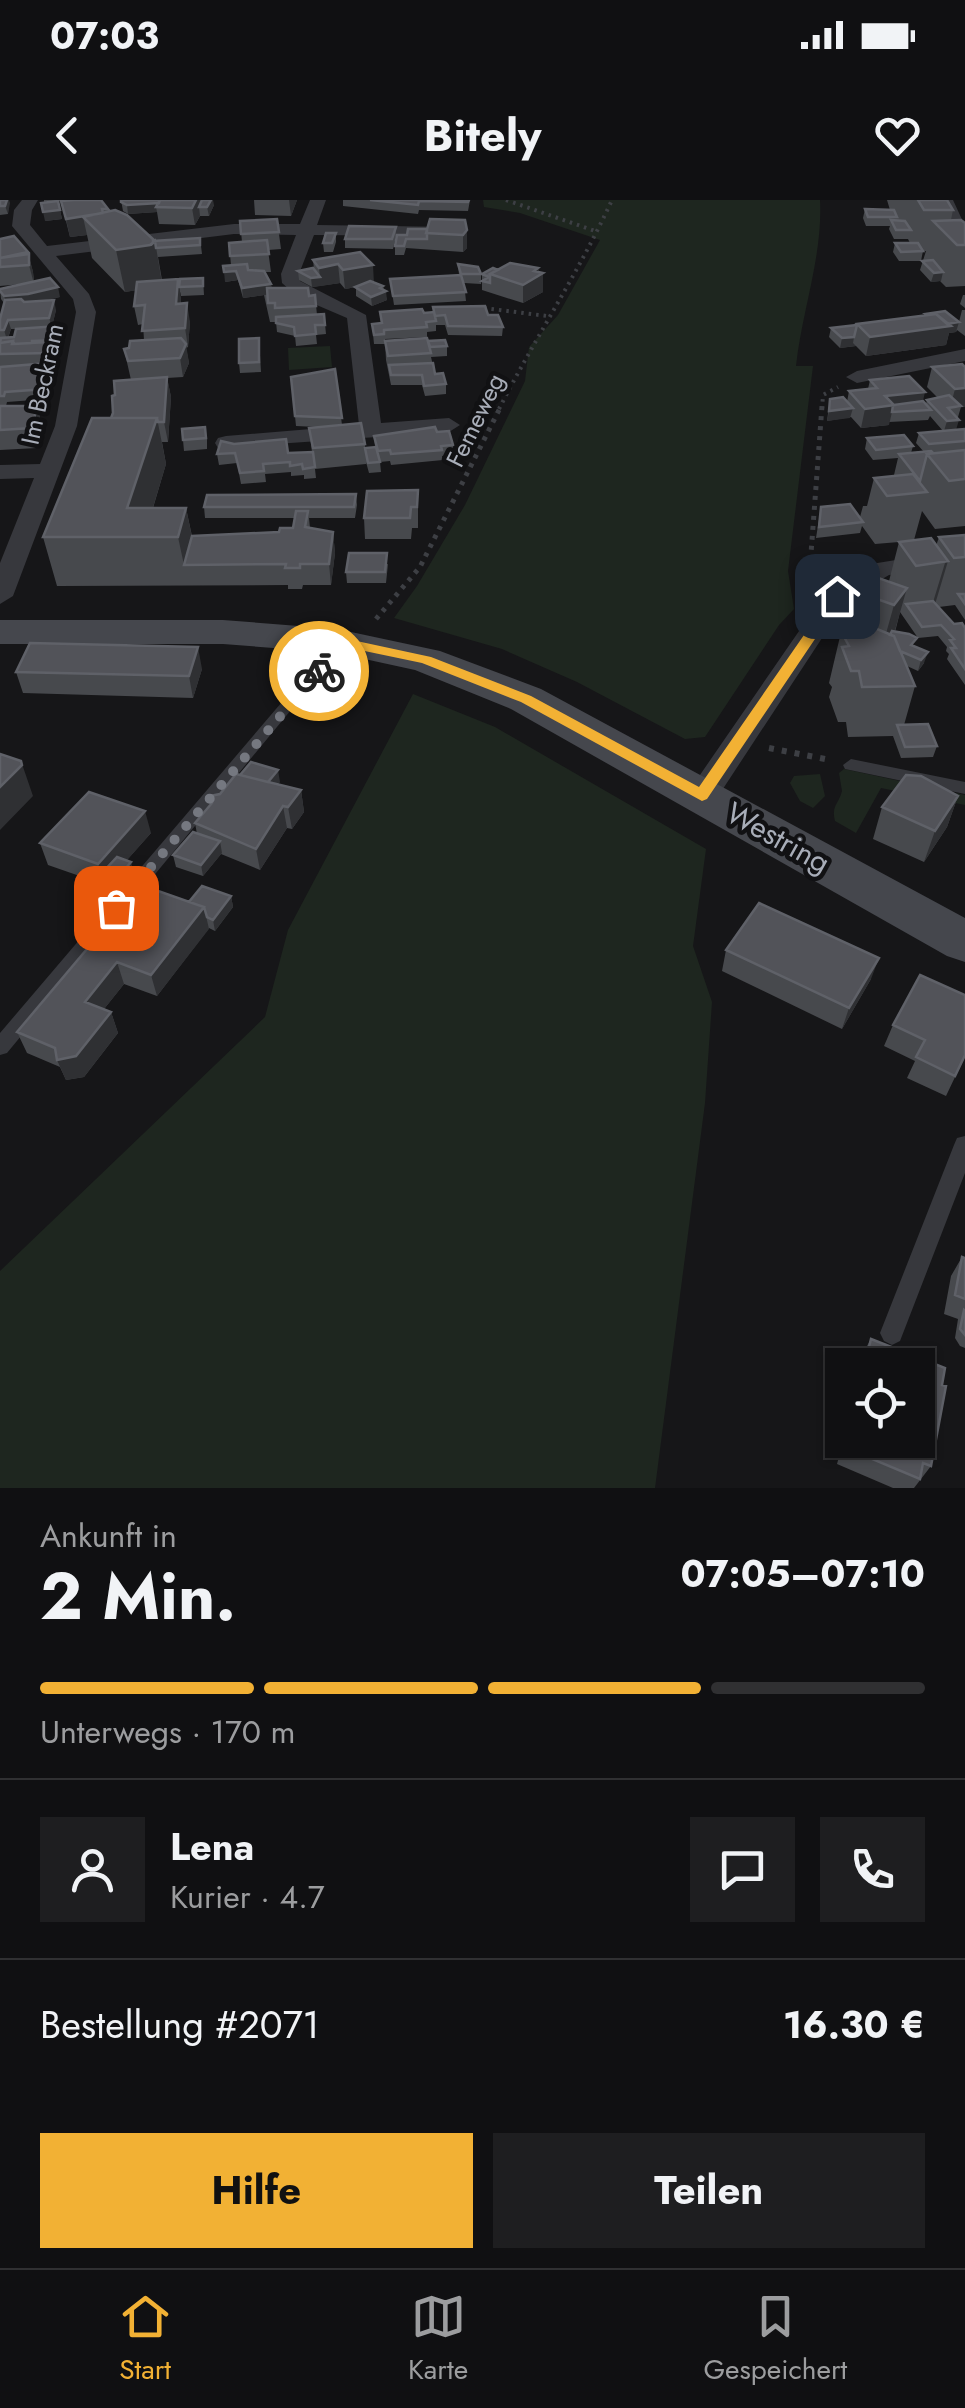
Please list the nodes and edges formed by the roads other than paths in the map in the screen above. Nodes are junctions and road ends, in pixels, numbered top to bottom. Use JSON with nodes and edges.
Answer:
{"nodes":[{"id":1,"x":30,"y":200,"type":"edge"},
{"id":2,"x":318,"y":200,"type":"edge"},
{"id":3,"x":945,"y":200,"type":"edge"},
{"id":4,"x":306,"y":227,"type":"junction"},
{"id":5,"x":447,"y":230,"type":"edge"},
{"id":6,"x":965,"y":246,"type":"edge"},
{"id":7,"x":42,"y":252,"type":"junction"},
{"id":8,"x":965,"y":356,"type":"edge"},
{"id":9,"x":857,"y":378,"type":"road end"},
{"id":10,"x":448,"y":424,"type":"dead end"},
{"id":11,"x":371,"y":431,"type":"junction"},
{"id":12,"x":226,"y":443,"type":"edge"},
{"id":13,"x":51,"y":471,"type":"junction"},
{"id":14,"x":0,"y":472,"type":"edge"},
{"id":15,"x":965,"y":557,"type":"edge"},
{"id":16,"x":0,"y":596,"type":"edge"},
{"id":17,"x":0,"y":632,"type":"edge"},
{"id":18,"x":352,"y":644,"type":"junction"},
{"id":19,"x":851,"y":765,"type":"road end"},
{"id":20,"x":687,"y":787,"type":"junction"},
{"id":21,"x":965,"y":788,"type":"edge"},
{"id":22,"x":965,"y":942,"type":"edge"},
{"id":23,"x":0,"y":1047,"type":"edge"},
{"id":24,"x":965,"y":1146,"type":"edge"},
{"id":25,"x":892,"y":1333,"type":"dead end"}],
"edges":[{"from":1,"to":7,"type":"street","name":"Im Beckram"},
{"from":2,"to":4,"type":"street"},
{"from":3,"to":6,"type":"street"},
{"from":4,"to":5,"type":"street"},
{"from":4,"to":7,"type":"street"},
{"from":4,"to":11,"type":"street"},
{"from":7,"to":13,"type":"street","name":"Im Beckram"},
{"from":8,"to":9,"type":"street"},
{"from":10,"to":11,"type":"street"},
{"from":11,"to":12,"type":"street"},
{"from":13,"to":14,"type":"street"},
{"from":13,"to":16,"type":"street","name":"Im Beckram"},
{"from":15,"to":20,"type":"street"},
{"from":17,"to":18,"type":"main road","name":"Westring"},
{"from":18,"to":20,"type":"main road","name":"Westring"},
{"from":18,"to":23,"type":"lane"},
{"from":19,"to":21,"type":"lane"},
{"from":20,"to":22,"type":"main road","name":"Westring"},
{"from":24,"to":25,"type":"lane"}]}
